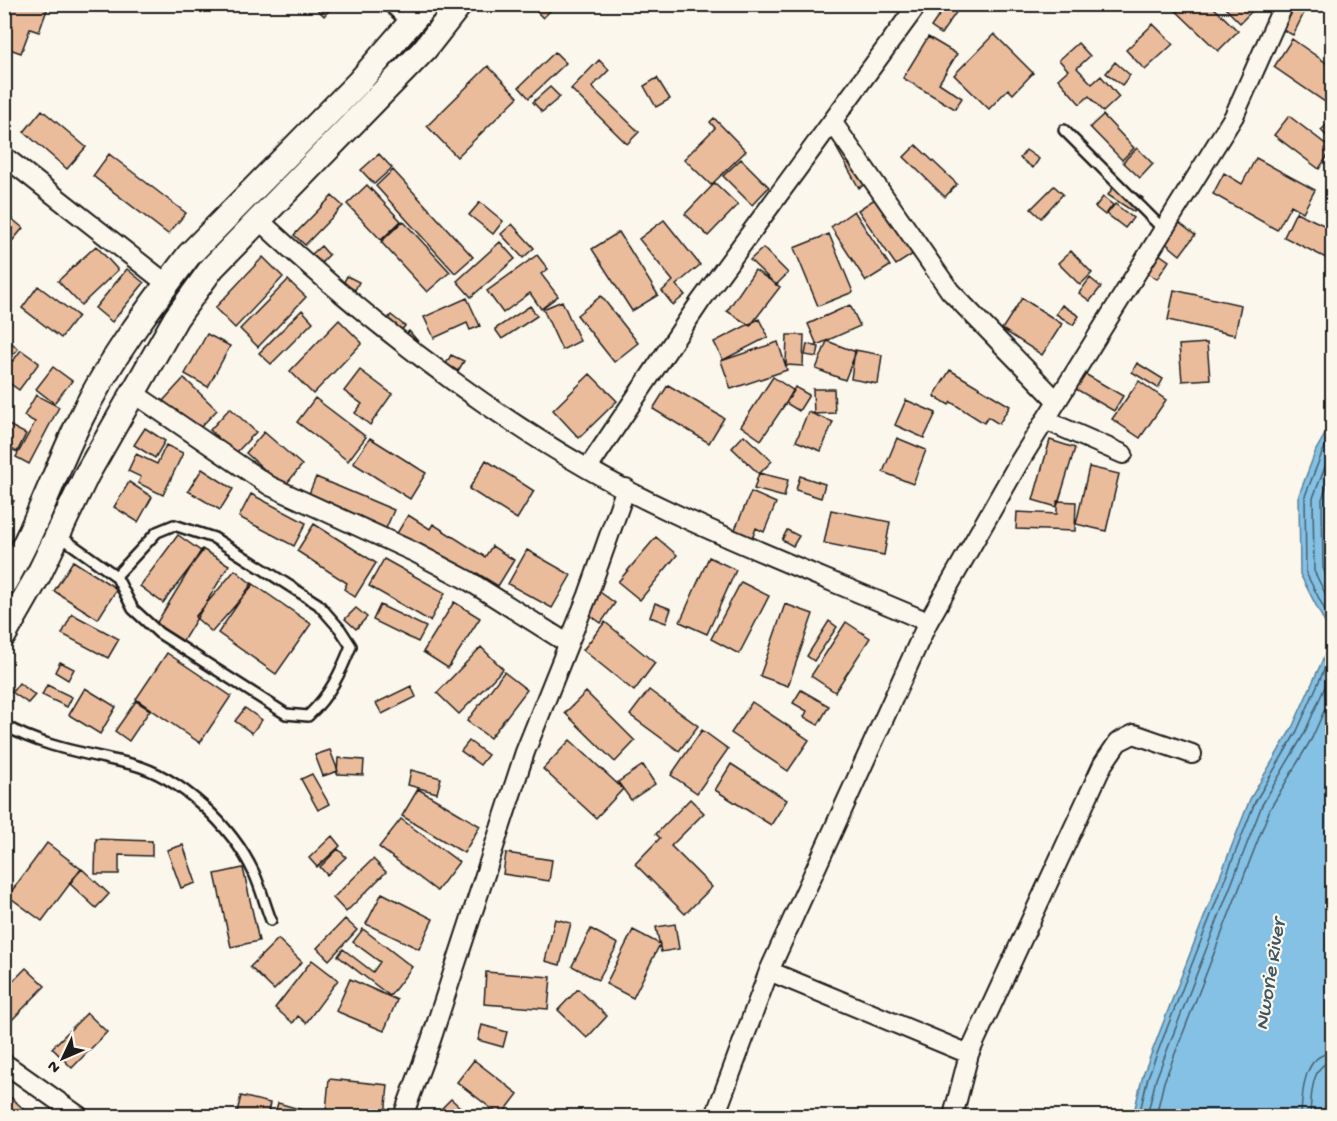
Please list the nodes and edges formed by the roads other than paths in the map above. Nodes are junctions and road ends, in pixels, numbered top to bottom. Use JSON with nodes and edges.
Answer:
{"nodes":[{"id":1,"x":393,"y":4,"type":"edge"},
{"id":2,"x":460,"y":4,"type":"edge"},
{"id":3,"x":918,"y":4,"type":"edge"},
{"id":4,"x":1284,"y":4,"type":"edge"},
{"id":5,"x":419,"y":13,"type":"edge"},
{"id":6,"x":833,"y":123,"type":"junction"},
{"id":7,"x":1064,"y":130,"type":"dead end"},
{"id":8,"x":4,"y":156,"type":"edge"},
{"id":9,"x":260,"y":221,"type":"junction"},
{"id":10,"x":1164,"y":230,"type":"junction"},
{"id":11,"x":167,"y":284,"type":"junction"},
{"id":12,"x":132,"y":392,"type":"junction"},
{"id":13,"x":1057,"y":401,"type":"junction"},
{"id":14,"x":1045,"y":420,"type":"junction"},
{"id":15,"x":1122,"y":454,"type":"dead end"},
{"id":16,"x":588,"y":468,"type":"junction"},
{"id":17,"x":626,"y":488,"type":"junction"},
{"id":18,"x":58,"y":534,"type":"junction"},
{"id":19,"x":116,"y":576,"type":"junction"},
{"id":20,"x":4,"y":584,"type":"edge"},
{"id":21,"x":928,"y":622,"type":"junction"},
{"id":22,"x":4,"y":635,"type":"edge"},
{"id":23,"x":567,"y":643,"type":"junction"},
{"id":24,"x":4,"y":725,"type":"edge"},
{"id":25,"x":1192,"y":754,"type":"dead end"},
{"id":26,"x":271,"y":920,"type":"dead end"},
{"id":27,"x":769,"y":971,"type":"junction"},
{"id":28,"x":969,"y":1054,"type":"junction"},
{"id":29,"x":4,"y":1063,"type":"edge"},
{"id":30,"x":80,"y":1116,"type":"edge"},
{"id":31,"x":403,"y":1116,"type":"edge"},
{"id":32,"x":715,"y":1116,"type":"edge"},
{"id":33,"x":953,"y":1116,"type":"edge"}],
"edges":[{"from":1,"to":5,"type":"street"},
{"from":2,"to":9,"type":"main road"},
{"from":3,"to":6,"type":"street"},
{"from":4,"to":10,"type":"street"},
{"from":5,"to":11,"type":"main road"},
{"from":6,"to":13,"type":"street"},
{"from":6,"to":16,"type":"street"},
{"from":7,"to":10,"type":"lane"},
{"from":8,"to":11,"type":"street"},
{"from":9,"to":12,"type":"main road"},
{"from":9,"to":16,"type":"street"},
{"from":10,"to":13,"type":"street"},
{"from":11,"to":20,"type":"main road"},
{"from":12,"to":18,"type":"main road"},
{"from":12,"to":23,"type":"street"},
{"from":13,"to":14,"type":"street"},
{"from":14,"to":15,"type":"street"},
{"from":14,"to":21,"type":"street"},
{"from":16,"to":17,"type":"street"},
{"from":17,"to":21,"type":"street"},
{"from":17,"to":23,"type":"street"},
{"from":18,"to":19,"type":"lane"},
{"from":18,"to":22,"type":"main road"},
{"from":19,"to":19,"type":"lane"},
{"from":21,"to":27,"type":"street"},
{"from":23,"to":31,"type":"street"},
{"from":24,"to":26,"type":"lane"},
{"from":25,"to":28,"type":"street"},
{"from":27,"to":28,"type":"street"},
{"from":27,"to":32,"type":"street"},
{"from":28,"to":33,"type":"street"},
{"from":29,"to":30,"type":"street"}]}
